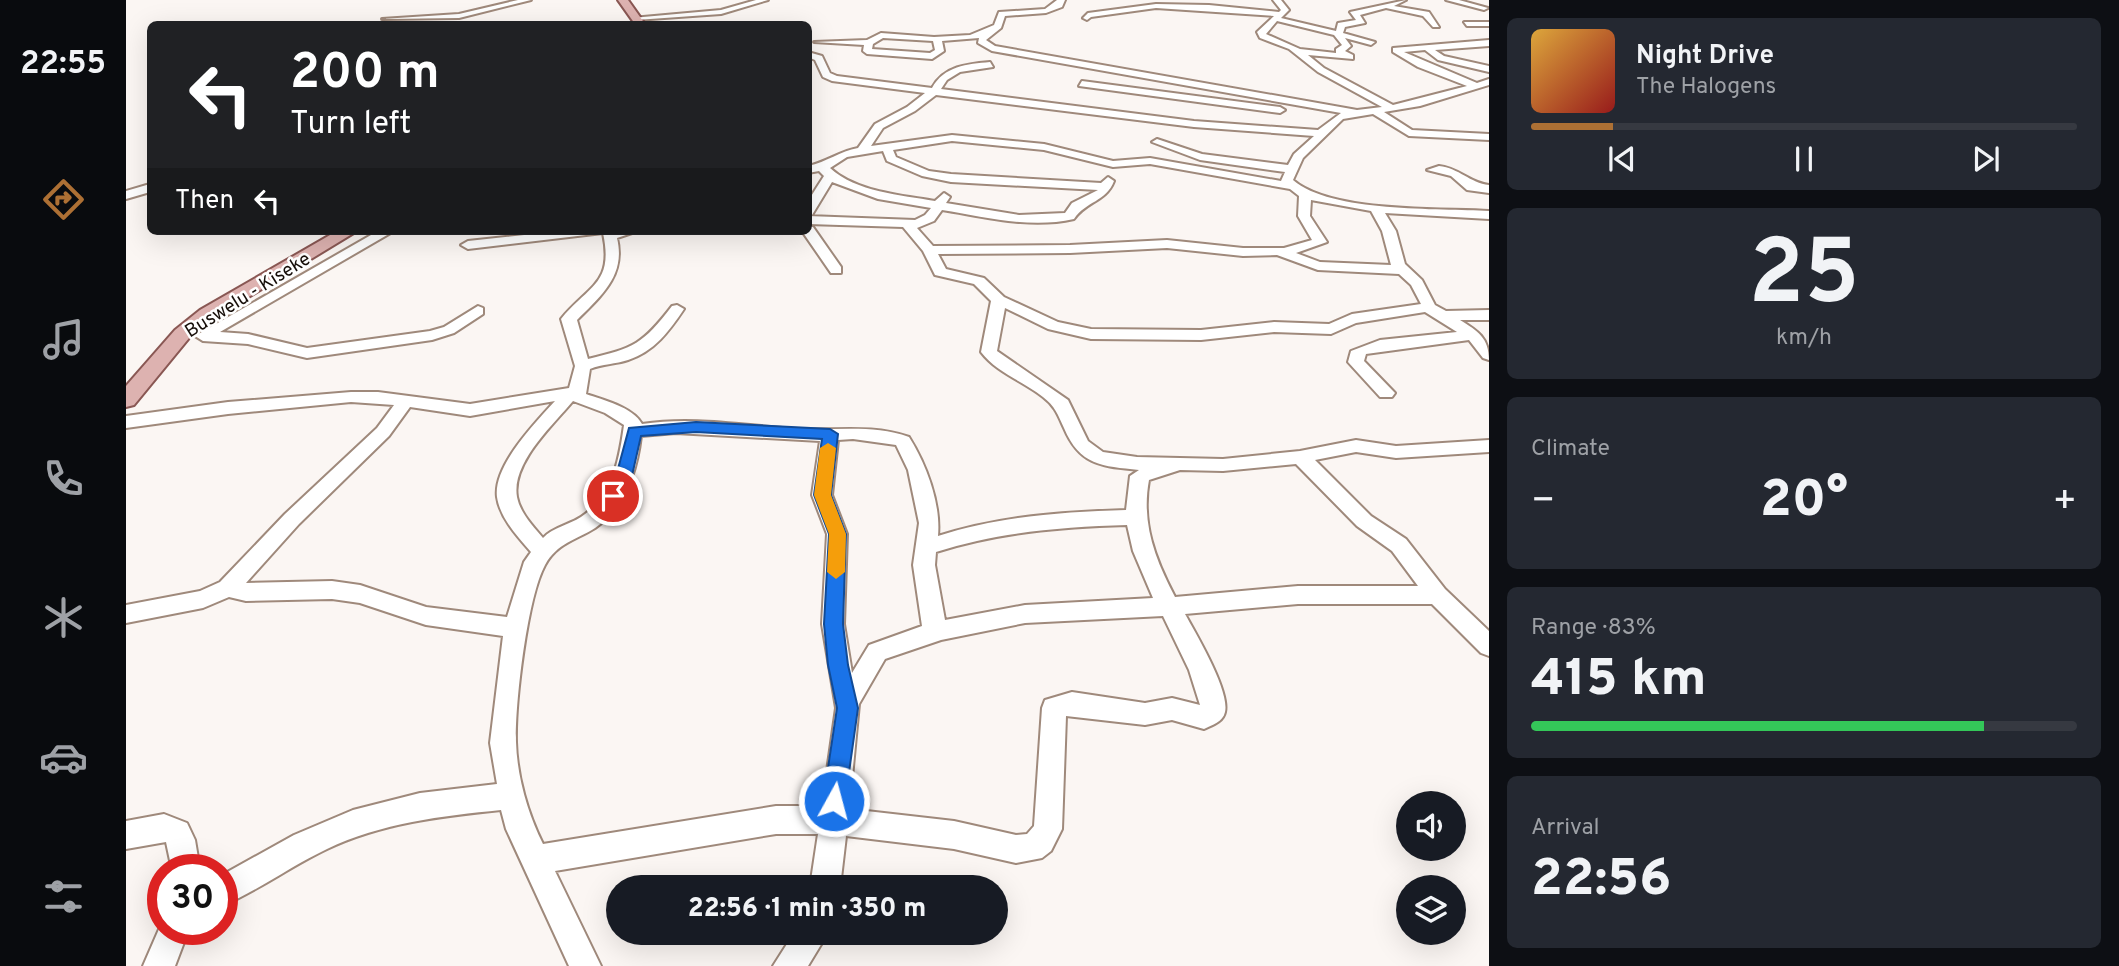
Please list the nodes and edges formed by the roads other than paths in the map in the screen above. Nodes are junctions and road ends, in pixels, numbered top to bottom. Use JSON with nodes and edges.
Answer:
{"nodes":[{"id":1,"x":527,"y":0,"type":"edge"},
{"id":2,"x":623,"y":0,"type":"edge"},
{"id":3,"x":764,"y":0,"type":"edge"},
{"id":4,"x":1061,"y":0,"type":"edge"},
{"id":5,"x":1277,"y":0,"type":"edge"},
{"id":6,"x":1370,"y":0,"type":"edge"},
{"id":7,"x":1450,"y":0,"type":"edge"},
{"id":8,"x":1459,"y":0,"type":"edge"},
{"id":9,"x":1393,"y":3,"type":"edge"},
{"id":10,"x":1487,"y":6,"type":"edge"},
{"id":11,"x":1432,"y":7,"type":"dead end"},
{"id":12,"x":721,"y":12,"type":"junction"},
{"id":13,"x":459,"y":16,"type":"junction"},
{"id":14,"x":1278,"y":16,"type":"junction"},
{"id":15,"x":1489,"y":18,"type":"edge"},
{"id":16,"x":386,"y":19,"type":"dead end"},
{"id":17,"x":1087,"y":19,"type":"dead end"},
{"id":18,"x":446,"y":21,"type":"edge"},
{"id":19,"x":638,"y":21,"type":"edge"},
{"id":20,"x":720,"y":21,"type":"edge"},
{"id":21,"x":1467,"y":24,"type":"dead end"},
{"id":22,"x":1489,"y":24,"type":"edge"},
{"id":23,"x":1436,"y":25,"type":"dead end"},
{"id":24,"x":1324,"y":30,"type":"joint"},
{"id":25,"x":1374,"y":32,"type":"dead end"},
{"id":26,"x":1338,"y":33,"type":"junction"},
{"id":27,"x":985,"y":34,"type":"junction"},
{"id":28,"x":937,"y":39,"type":"junction"},
{"id":29,"x":813,"y":41,"type":"edge"},
{"id":30,"x":869,"y":43,"type":"junction"},
{"id":31,"x":1371,"y":43,"type":"dead end"},
{"id":32,"x":1489,"y":43,"type":"edge"},
{"id":33,"x":1427,"y":48,"type":"junction"},
{"id":34,"x":1299,"y":52,"type":"junction"},
{"id":35,"x":812,"y":55,"type":"edge"},
{"id":36,"x":990,"y":65,"type":"dead end"},
{"id":37,"x":1489,"y":69,"type":"edge"},
{"id":38,"x":1489,"y":82,"type":"edge"},
{"id":39,"x":1082,"y":84,"type":"dead end"},
{"id":40,"x":1474,"y":85,"type":"junction"},
{"id":41,"x":934,"y":91,"type":"junction"},
{"id":42,"x":1390,"y":107,"type":"junction"},
{"id":43,"x":1373,"y":109,"type":"junction"},
{"id":44,"x":1353,"y":112,"type":"junction"},
{"id":45,"x":1340,"y":116,"type":"junction"},
{"id":46,"x":1194,"y":124,"type":"junction"},
{"id":47,"x":1320,"y":133,"type":"junction"},
{"id":48,"x":1489,"y":137,"type":"edge"},
{"id":49,"x":1157,"y":142,"type":"junction"},
{"id":50,"x":887,"y":148,"type":"junction"},
{"id":51,"x":862,"y":151,"type":"junction"},
{"id":52,"x":1150,"y":161,"type":"junction"},
{"id":53,"x":1112,"y":163,"type":"junction"},
{"id":54,"x":1291,"y":169,"type":"junction"},
{"id":55,"x":812,"y":170,"type":"edge"},
{"id":56,"x":1433,"y":170,"type":"dead end"},
{"id":57,"x":826,"y":172,"type":"junction"},
{"id":58,"x":960,"y":178,"type":"junction"},
{"id":59,"x":1106,"y":186,"type":"junction"},
{"id":60,"x":1289,"y":186,"type":"junction"},
{"id":61,"x":147,"y":189,"type":"edge"},
{"id":62,"x":1489,"y":189,"type":"edge"},
{"id":63,"x":126,"y":195,"type":"edge"},
{"id":64,"x":1305,"y":195,"type":"junction"},
{"id":65,"x":1489,"y":202,"type":"edge"},
{"id":66,"x":812,"y":203,"type":"edge"},
{"id":67,"x":939,"y":204,"type":"junction"},
{"id":68,"x":1376,"y":209,"type":"junction"},
{"id":69,"x":1471,"y":213,"type":"junction"},
{"id":70,"x":1489,"y":215,"type":"edge"},
{"id":71,"x":812,"y":220,"type":"edge"},
{"id":72,"x":908,"y":225,"type":"junction"},
{"id":73,"x":342,"y":235,"type":"edge"},
{"id":74,"x":380,"y":235,"type":"edge"},
{"id":75,"x":579,"y":235,"type":"edge"},
{"id":76,"x":612,"y":235,"type":"edge"},
{"id":77,"x":811,"y":235,"type":"edge"},
{"id":78,"x":468,"y":245,"type":"dead end"},
{"id":79,"x":929,"y":250,"type":"junction"},
{"id":80,"x":1284,"y":252,"type":"junction"},
{"id":81,"x":836,"y":270,"type":"dead end"},
{"id":82,"x":1404,"y":270,"type":"junction"},
{"id":83,"x":999,"y":300,"type":"junction"},
{"id":84,"x":677,"y":309,"type":"dead end"},
{"id":85,"x":478,"y":310,"type":"dead end"},
{"id":86,"x":1435,"y":312,"type":"junction"},
{"id":87,"x":1489,"y":315,"type":"edge"},
{"id":88,"x":1473,"y":335,"type":"junction"},
{"id":89,"x":204,"y":336,"type":"junction"},
{"id":90,"x":175,"y":341,"type":"junction"},
{"id":91,"x":1489,"y":355,"type":"edge"},
{"id":92,"x":583,"y":366,"type":"junction"},
{"id":93,"x":574,"y":392,"type":"junction"},
{"id":94,"x":1386,"y":393,"type":"dead end"},
{"id":95,"x":126,"y":400,"type":"edge"},
{"id":96,"x":405,"y":402,"type":"junction"},
{"id":97,"x":126,"y":422,"type":"edge"},
{"id":98,"x":634,"y":431,"type":"junction"},
{"id":99,"x":830,"y":434,"type":"junction"},
{"id":100,"x":1489,"y":446,"type":"edge"},
{"id":101,"x":1300,"y":457,"type":"junction"},
{"id":102,"x":1180,"y":464,"type":"junction"},
{"id":103,"x":1135,"y":517,"type":"junction"},
{"id":104,"x":925,"y":548,"type":"junction"},
{"id":105,"x":542,"y":551,"type":"junction"},
{"id":106,"x":228,"y":588,"type":"junction"},
{"id":107,"x":1437,"y":595,"type":"junction"},
{"id":108,"x":1170,"y":604,"type":"junction"},
{"id":109,"x":126,"y":614,"type":"edge"},
{"id":110,"x":515,"y":628,"type":"junction"},
{"id":111,"x":933,"y":632,"type":"junction"},
{"id":112,"x":1489,"y":646,"type":"edge"},
{"id":113,"x":847,"y":703,"type":"junction"},
{"id":114,"x":511,"y":796,"type":"junction"},
{"id":115,"x":833,"y":820,"type":"junction"},
{"id":116,"x":126,"y":835,"type":"edge"},
{"id":117,"x":184,"y":854,"type":"edge"},
{"id":118,"x":535,"y":860,"type":"junction"},
{"id":119,"x":826,"y":875,"type":"edge"},
{"id":120,"x":238,"y":882,"type":"edge"},
{"id":121,"x":168,"y":945,"type":"edge"},
{"id":122,"x":804,"y":945,"type":"edge"},
{"id":123,"x":159,"y":966,"type":"edge"},
{"id":124,"x":585,"y":966,"type":"edge"},
{"id":125,"x":789,"y":966,"type":"edge"}],
"edges":[{"from":1,"to":13,"type":"street"},
{"from":2,"to":19,"type":"main road"},
{"from":3,"to":12,"type":"street"},
{"from":4,"to":27,"type":"street"},
{"from":5,"to":14,"type":"street"},
{"from":6,"to":9,"type":"street"},
{"from":7,"to":10,"type":"street"},
{"from":8,"to":10,"type":"street"},
{"from":9,"to":11,"type":"street"},
{"from":9,"to":23,"type":"street"},
{"from":9,"to":26,"type":"street"},
{"from":10,"to":15,"type":"street"},
{"from":12,"to":19,"type":"street"},
{"from":12,"to":20,"type":"street"},
{"from":13,"to":16,"type":"street"},
{"from":13,"to":18,"type":"street"},
{"from":14,"to":17,"type":"street"},
{"from":14,"to":24,"type":"street"},
{"from":14,"to":34,"type":"street"},
{"from":21,"to":22,"type":"street"},
{"from":24,"to":26,"type":"street"},
{"from":25,"to":26,"type":"street"},
{"from":26,"to":31,"type":"street"},
{"from":26,"to":34,"type":"street"},
{"from":27,"to":28,"type":"street"},
{"from":27,"to":44,"type":"street"},
{"from":28,"to":30,"type":"street"},
{"from":28,"to":30,"type":"street"},
{"from":29,"to":30,"type":"street"},
{"from":32,"to":33,"type":"street"},
{"from":33,"to":37,"type":"street"},
{"from":33,"to":40,"type":"street"},
{"from":34,"to":42,"type":"street"},
{"from":35,"to":41,"type":"street"},
{"from":36,"to":41,"type":"street"},
{"from":38,"to":40,"type":"street"},
{"from":39,"to":45,"type":"street"},
{"from":40,"to":42,"type":"street"},
{"from":41,"to":46,"type":"street"},
{"from":41,"to":51,"type":"street"},
{"from":42,"to":43,"type":"street"},
{"from":43,"to":44,"type":"street"},
{"from":43,"to":48,"type":"street"},
{"from":44,"to":45,"type":"street"},
{"from":45,"to":47,"type":"street"},
{"from":46,"to":47,"type":"street"},
{"from":46,"to":49,"type":"street"},
{"from":47,"to":54,"type":"street"},
{"from":49,"to":52,"type":"street"},
{"from":49,"to":54,"type":"street"},
{"from":50,"to":51,"type":"street"},
{"from":50,"to":53,"type":"street"},
{"from":50,"to":58,"type":"street"},
{"from":51,"to":57,"type":"street"},
{"from":52,"to":53,"type":"street"},
{"from":52,"to":60,"type":"street"},
{"from":53,"to":59,"type":"street"},
{"from":54,"to":60,"type":"street"},
{"from":55,"to":57,"type":"street"},
{"from":56,"to":62,"type":"street"},
{"from":57,"to":66,"type":"street"},
{"from":57,"to":67,"type":"street"},
{"from":58,"to":59,"type":"street"},
{"from":58,"to":67,"type":"street"},
{"from":59,"to":67,"type":"street"},
{"from":60,"to":64,"type":"street"},
{"from":61,"to":63,"type":"street"},
{"from":64,"to":68,"type":"street"},
{"from":64,"to":80,"type":"street"},
{"from":65,"to":69,"type":"street"},
{"from":67,"to":72,"type":"street"},
{"from":68,"to":69,"type":"street"},
{"from":68,"to":82,"type":"street"},
{"from":69,"to":70,"type":"street"},
{"from":71,"to":72,"type":"street"},
{"from":72,"to":79,"type":"street"},
{"from":73,"to":90,"type":"main road","name":"Buswelu - Kiseke"},
{"from":74,"to":89,"type":"street"},
{"from":75,"to":78,"type":"street"},
{"from":76,"to":92,"type":"street"},
{"from":77,"to":81,"type":"street"},
{"from":79,"to":80,"type":"street"},
{"from":79,"to":83,"type":"street"},
{"from":80,"to":82,"type":"street"},
{"from":82,"to":86,"type":"street"},
{"from":83,"to":86,"type":"street"},
{"from":83,"to":102,"type":"street"},
{"from":84,"to":92,"type":"street"},
{"from":85,"to":89,"type":"street"},
{"from":86,"to":87,"type":"street"},
{"from":86,"to":88,"type":"street"},
{"from":88,"to":91,"type":"street"},
{"from":88,"to":94,"type":"street"},
{"from":89,"to":90,"type":"street"},
{"from":90,"to":95,"type":"main road","name":"Buswelu - Kiseke"},
{"from":92,"to":93,"type":"street"},
{"from":93,"to":96,"type":"street"},
{"from":93,"to":98,"type":"street"},
{"from":93,"to":105,"type":"street"},
{"from":96,"to":97,"type":"street"},
{"from":96,"to":106,"type":"street"},
{"from":98,"to":99,"type":"street"},
{"from":98,"to":105,"type":"street"},
{"from":99,"to":104,"type":"street"},
{"from":99,"to":113,"type":"street"},
{"from":100,"to":101,"type":"street"},
{"from":101,"to":102,"type":"street"},
{"from":101,"to":107,"type":"street"},
{"from":102,"to":103,"type":"street"},
{"from":103,"to":104,"type":"street"},
{"from":103,"to":108,"type":"street"},
{"from":104,"to":111,"type":"street"},
{"from":105,"to":110,"type":"street"},
{"from":106,"to":109,"type":"street"},
{"from":106,"to":110,"type":"street"},
{"from":107,"to":108,"type":"street"},
{"from":107,"to":112,"type":"street"},
{"from":108,"to":111,"type":"street"},
{"from":108,"to":115,"type":"street"},
{"from":110,"to":114,"type":"street"},
{"from":111,"to":113,"type":"street"},
{"from":113,"to":115,"type":"street"},
{"from":114,"to":118,"type":"street"},
{"from":114,"to":120,"type":"street"},
{"from":115,"to":118,"type":"street"},
{"from":115,"to":119,"type":"street"},
{"from":116,"to":117,"type":"street"},
{"from":118,"to":124,"type":"street"},
{"from":121,"to":123,"type":"street"},
{"from":122,"to":125,"type":"street"}]}
